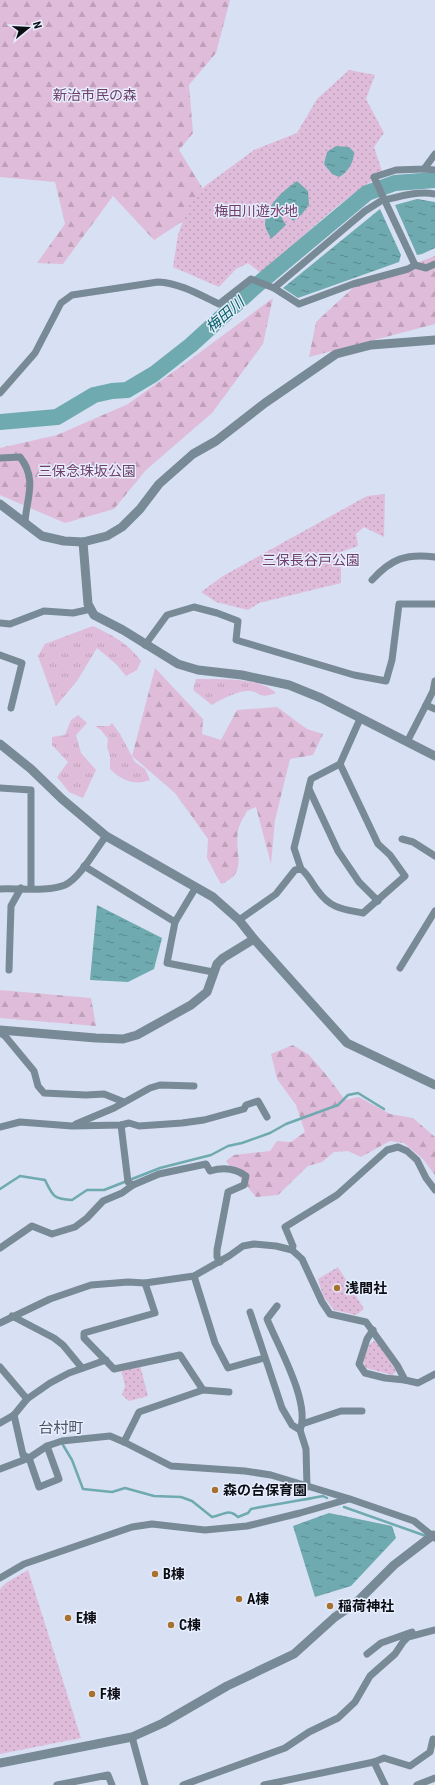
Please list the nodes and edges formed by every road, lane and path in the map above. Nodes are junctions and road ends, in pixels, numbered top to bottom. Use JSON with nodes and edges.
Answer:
{"nodes":[{"id":1,"x":435,"y":154,"type":"edge"},
{"id":2,"x":424,"y":169,"type":"junction"},
{"id":3,"x":435,"y":170,"type":"edge"},
{"id":4,"x":435,"y":194,"type":"edge"},
{"id":5,"x":383,"y":199,"type":"junction"},
{"id":6,"x":435,"y":264,"type":"edge"},
{"id":7,"x":415,"y":266,"type":"junction"},
{"id":8,"x":274,"y":287,"type":"junction"},
{"id":9,"x":435,"y":340,"type":"edge"},
{"id":10,"x":0,"y":393,"type":"edge"},
{"id":11,"x":0,"y":458,"type":"edge"},
{"id":12,"x":0,"y":504,"type":"edge"},
{"id":13,"x":26,"y":523,"type":"junction"},
{"id":14,"x":83,"y":542,"type":"junction"},
{"id":15,"x":435,"y":557,"type":"edge"},
{"id":16,"x":372,"y":580,"type":"dead end"},
{"id":17,"x":435,"y":604,"type":"edge"},
{"id":18,"x":91,"y":609,"type":"junction"},
{"id":19,"x":0,"y":623,"type":"edge"},
{"id":20,"x":145,"y":645,"type":"junction"},
{"id":21,"x":0,"y":655,"type":"edge"},
{"id":22,"x":435,"y":681,"type":"edge"},
{"id":23,"x":426,"y":705,"type":"junction"},
{"id":24,"x":11,"y":708,"type":"dead end"},
{"id":25,"x":435,"y":709,"type":"edge"},
{"id":26,"x":360,"y":719,"type":"junction"},
{"id":27,"x":407,"y":742,"type":"junction"},
{"id":28,"x":0,"y":744,"type":"edge"},
{"id":29,"x":435,"y":756,"type":"edge"},
{"id":30,"x":340,"y":764,"type":"junction"},
{"id":31,"x":0,"y":788,"type":"edge"},
{"id":32,"x":309,"y":789,"type":"junction"},
{"id":33,"x":106,"y":836,"type":"junction"},
{"id":34,"x":402,"y":839,"type":"dead end"},
{"id":35,"x":435,"y":856,"type":"edge"},
{"id":36,"x":84,"y":866,"type":"junction"},
{"id":37,"x":301,"y":869,"type":"junction"},
{"id":38,"x":196,"y":886,"type":"junction"},
{"id":39,"x":0,"y":888,"type":"edge"},
{"id":40,"x":21,"y":888,"type":"junction"},
{"id":41,"x":31,"y":888,"type":"junction"},
{"id":42,"x":378,"y":901,"type":"junction"},
{"id":43,"x":435,"y":911,"type":"edge"},
{"id":44,"x":239,"y":920,"type":"junction"},
{"id":45,"x":175,"y":922,"type":"junction"},
{"id":46,"x":254,"y":939,"type":"junction"},
{"id":47,"x":400,"y":968,"type":"dead end"},
{"id":48,"x":9,"y":970,"type":"dead end"},
{"id":49,"x":213,"y":972,"type":"junction"},
{"id":50,"x":0,"y":1030,"type":"edge"},
{"id":51,"x":0,"y":1033,"type":"edge"},
{"id":52,"x":435,"y":1085,"type":"edge"},
{"id":53,"x":194,"y":1086,"type":"dead end"},
{"id":54,"x":124,"y":1102,"type":"junction"},
{"id":55,"x":267,"y":1117,"type":"dead end"},
{"id":56,"x":121,"y":1125,"type":"junction"},
{"id":57,"x":72,"y":1126,"type":"junction"},
{"id":58,"x":0,"y":1127,"type":"edge"},
{"id":59,"x":133,"y":1185,"type":"junction"},
{"id":60,"x":435,"y":1190,"type":"edge"},
{"id":61,"x":0,"y":1248,"type":"edge"},
{"id":62,"x":292,"y":1250,"type":"junction"},
{"id":63,"x":220,"y":1262,"type":"junction"},
{"id":64,"x":194,"y":1276,"type":"junction"},
{"id":65,"x":145,"y":1283,"type":"junction"},
{"id":66,"x":277,"y":1306,"type":"dead end"},
{"id":67,"x":250,"y":1312,"type":"dead end"},
{"id":68,"x":12,"y":1316,"type":"junction"},
{"id":69,"x":0,"y":1323,"type":"edge"},
{"id":70,"x":372,"y":1330,"type":"junction"},
{"id":71,"x":223,"y":1340,"type":"dead end"},
{"id":72,"x":215,"y":1343,"type":"junction"},
{"id":73,"x":264,"y":1358,"type":"junction"},
{"id":74,"x":106,"y":1360,"type":"junction"},
{"id":75,"x":0,"y":1367,"type":"edge"},
{"id":76,"x":82,"y":1368,"type":"junction"},
{"id":77,"x":435,"y":1374,"type":"edge"},
{"id":78,"x":3,"y":1377,"type":"edge"},
{"id":79,"x":405,"y":1380,"type":"junction"},
{"id":80,"x":203,"y":1390,"type":"junction"},
{"id":81,"x":229,"y":1392,"type":"dead end"},
{"id":82,"x":27,"y":1399,"type":"junction"},
{"id":83,"x":362,"y":1411,"type":"dead end"},
{"id":84,"x":14,"y":1415,"type":"junction"},
{"id":85,"x":0,"y":1422,"type":"edge"},
{"id":86,"x":301,"y":1427,"type":"junction"},
{"id":87,"x":124,"y":1442,"type":"junction"},
{"id":88,"x":47,"y":1446,"type":"junction"},
{"id":89,"x":29,"y":1458,"type":"junction"},
{"id":90,"x":0,"y":1469,"type":"edge"},
{"id":91,"x":307,"y":1487,"type":"junction"},
{"id":92,"x":350,"y":1499,"type":"junction"},
{"id":93,"x":434,"y":1536,"type":"edge"},
{"id":94,"x":0,"y":1577,"type":"edge"},
{"id":95,"x":435,"y":1630,"type":"edge"},
{"id":96,"x":424,"y":1632,"type":"junction"},
{"id":97,"x":367,"y":1654,"type":"dead end"},
{"id":98,"x":132,"y":1737,"type":"junction"},
{"id":99,"x":433,"y":1740,"type":"dead end"},
{"id":100,"x":374,"y":1762,"type":"junction"},
{"id":101,"x":0,"y":1763,"type":"edge"},
{"id":102,"x":435,"y":1778,"type":"edge"},
{"id":103,"x":57,"y":1785,"type":"edge"},
{"id":104,"x":112,"y":1785,"type":"edge"},
{"id":105,"x":146,"y":1785,"type":"edge"},
{"id":106,"x":183,"y":1785,"type":"edge"},
{"id":107,"x":264,"y":1785,"type":"edge"},
{"id":108,"x":385,"y":1785,"type":"edge"},
{"id":109,"x":417,"y":1785,"type":"edge"}],
"edges":[{"from":1,"to":2,"type":"street"},
{"from":2,"to":3,"type":"street"},
{"from":2,"to":5,"type":"street"},
{"from":4,"to":5,"type":"street"},
{"from":5,"to":7,"type":"street"},
{"from":5,"to":8,"type":"street"},
{"from":6,"to":7,"type":"street"},
{"from":7,"to":8,"type":"street"},
{"from":8,"to":10,"type":"street"},
{"from":9,"to":14,"type":"street"},
{"from":11,"to":13,"type":"street"},
{"from":12,"to":13,"type":"street"},
{"from":13,"to":14,"type":"street"},
{"from":14,"to":18,"type":"street"},
{"from":15,"to":16,"type":"street"},
{"from":17,"to":20,"type":"street"},
{"from":18,"to":19,"type":"street"},
{"from":18,"to":20,"type":"street"},
{"from":20,"to":26,"type":"street"},
{"from":21,"to":24,"type":"street"},
{"from":22,"to":23,"type":"street"},
{"from":23,"to":25,"type":"street"},
{"from":23,"to":27,"type":"street"},
{"from":26,"to":27,"type":"street"},
{"from":26,"to":30,"type":"street"},
{"from":27,"to":29,"type":"street"},
{"from":28,"to":33,"type":"street"},
{"from":30,"to":32,"type":"street"},
{"from":30,"to":42,"type":"street"},
{"from":31,"to":41,"type":"street"},
{"from":32,"to":37,"type":"street"},
{"from":32,"to":42,"type":"street"},
{"from":33,"to":36,"type":"street"},
{"from":33,"to":38,"type":"street"},
{"from":34,"to":35,"type":"street"},
{"from":36,"to":41,"type":"street"},
{"from":36,"to":45,"type":"street"},
{"from":37,"to":42,"type":"street"},
{"from":37,"to":44,"type":"street"},
{"from":38,"to":44,"type":"street"},
{"from":38,"to":45,"type":"street"},
{"from":39,"to":40,"type":"street"},
{"from":40,"to":41,"type":"street"},
{"from":40,"to":48,"type":"street"},
{"from":43,"to":47,"type":"street"},
{"from":44,"to":46,"type":"street"},
{"from":45,"to":49,"type":"street"},
{"from":46,"to":49,"type":"street"},
{"from":46,"to":52,"type":"street"},
{"from":49,"to":50,"type":"street"},
{"from":51,"to":54,"type":"street"},
{"from":53,"to":54,"type":"street"},
{"from":54,"to":57,"type":"street"},
{"from":55,"to":56,"type":"street"},
{"from":56,"to":57,"type":"street"},
{"from":56,"to":59,"type":"street"},
{"from":57,"to":58,"type":"street"},
{"from":59,"to":61,"type":"street"},
{"from":59,"to":63,"type":"street"},
{"from":60,"to":62,"type":"street"},
{"from":62,"to":63,"type":"street"},
{"from":62,"to":70,"type":"street"},
{"from":63,"to":64,"type":"street"},
{"from":64,"to":65,"type":"street"},
{"from":64,"to":72,"type":"street"},
{"from":65,"to":68,"type":"street"},
{"from":65,"to":74,"type":"street"},
{"from":66,"to":86,"type":"street"},
{"from":67,"to":73,"type":"street"},
{"from":68,"to":69,"type":"street"},
{"from":68,"to":76,"type":"street"},
{"from":70,"to":79,"type":"street"},
{"from":70,"to":79,"type":"street"},
{"from":71,"to":72,"type":"street"},
{"from":72,"to":73,"type":"street"},
{"from":73,"to":86,"type":"street"},
{"from":74,"to":76,"type":"street"},
{"from":74,"to":80,"type":"street"},
{"from":75,"to":78,"type":"street"},
{"from":76,"to":82,"type":"street"},
{"from":77,"to":79,"type":"street"},
{"from":78,"to":82,"type":"street"},
{"from":80,"to":81,"type":"street"},
{"from":80,"to":87,"type":"street"},
{"from":82,"to":84,"type":"street"},
{"from":83,"to":86,"type":"street"},
{"from":84,"to":85,"type":"street"},
{"from":84,"to":89,"type":"street"},
{"from":86,"to":91,"type":"street"},
{"from":87,"to":88,"type":"street"},
{"from":87,"to":91,"type":"street"},
{"from":88,"to":89,"type":"street"},
{"from":88,"to":89,"type":"street"},
{"from":89,"to":90,"type":"street"},
{"from":91,"to":92,"type":"street"},
{"from":92,"to":93,"type":"street"},
{"from":92,"to":94,"type":"street"},
{"from":93,"to":98,"type":"street"},
{"from":95,"to":96,"type":"street"},
{"from":96,"to":97,"type":"street"},
{"from":96,"to":106,"type":"street"},
{"from":98,"to":101,"type":"street"},
{"from":98,"to":105,"type":"street"},
{"from":99,"to":100,"type":"street"},
{"from":100,"to":107,"type":"street"},
{"from":100,"to":108,"type":"street"},
{"from":102,"to":109,"type":"street"},
{"from":103,"to":104,"type":"street"}]}
